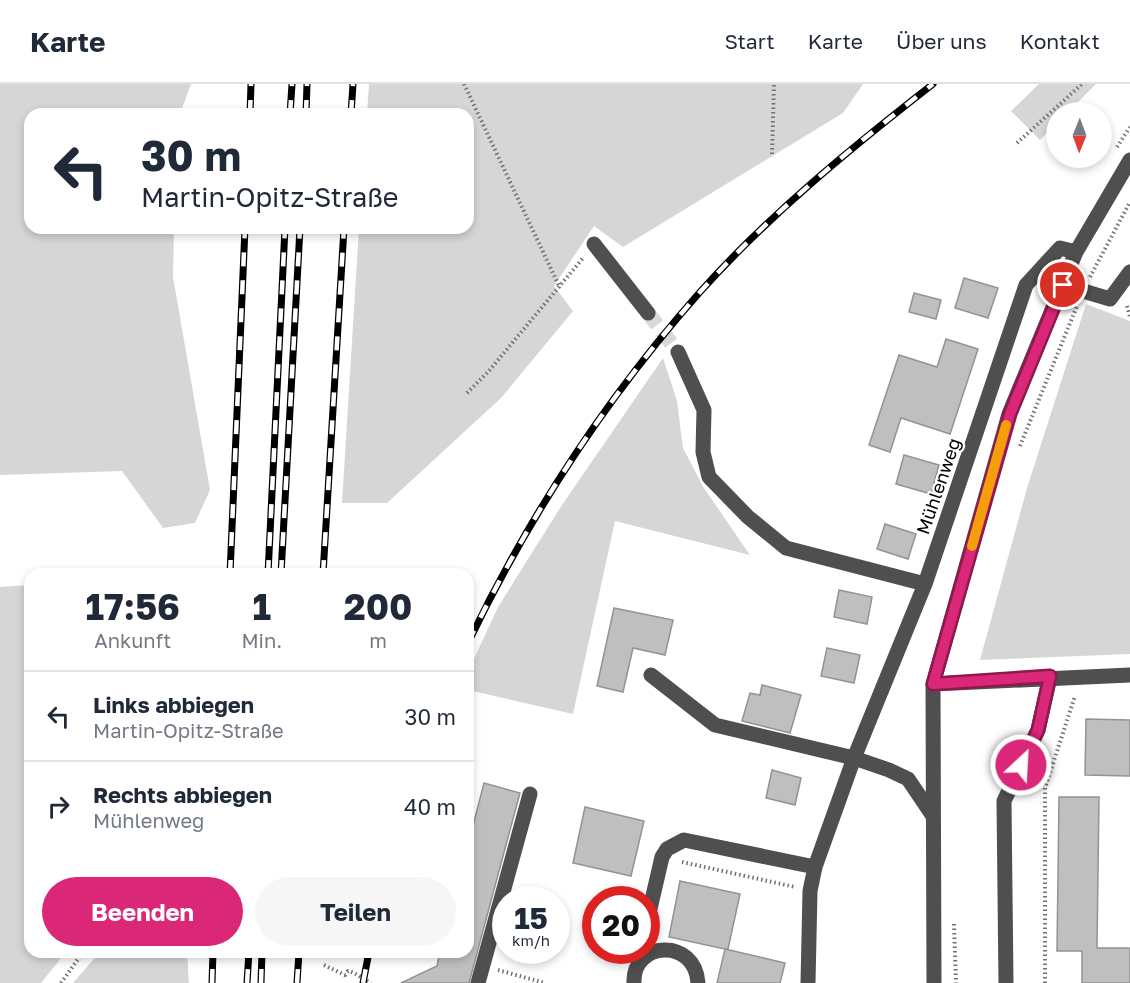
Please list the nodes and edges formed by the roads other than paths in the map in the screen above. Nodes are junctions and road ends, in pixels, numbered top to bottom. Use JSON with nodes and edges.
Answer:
{"nodes":[{"id":1,"x":1130,"y":160,"type":"edge"},
{"id":2,"x":594,"y":244,"type":"road end"},
{"id":3,"x":1076,"y":252,"type":"junction"},
{"id":4,"x":1130,"y":272,"type":"edge"},
{"id":5,"x":1063,"y":285,"type":"junction"},
{"id":6,"x":648,"y":313,"type":"tunnel mouth"},
{"id":7,"x":678,"y":352,"type":"tunnel mouth"},
{"id":8,"x":925,"y":584,"type":"junction"},
{"id":9,"x":651,"y":675,"type":"dead end"},
{"id":10,"x":1130,"y":675,"type":"edge"},
{"id":11,"x":1050,"y":676,"type":"junction"},
{"id":12,"x":933,"y":684,"type":"junction"},
{"id":13,"x":855,"y":758,"type":"junction"},
{"id":14,"x":530,"y":794,"type":"dead end"},
{"id":15,"x":933,"y":816,"type":"junction"},
{"id":16,"x":815,"y":867,"type":"junction"},
{"id":17,"x":655,"y":886,"type":"edge"},
{"id":18,"x":660,"y":950,"type":"edge"},
{"id":19,"x":639,"y":964,"type":"edge"},
{"id":20,"x":478,"y":983,"type":"edge"},
{"id":21,"x":634,"y":983,"type":"edge"},
{"id":22,"x":698,"y":983,"type":"edge"},
{"id":23,"x":808,"y":983,"type":"edge"},
{"id":24,"x":934,"y":983,"type":"edge"},
{"id":25,"x":1006,"y":983,"type":"edge"}],
"edges":[{"from":1,"to":3,"type":"street"},
{"from":2,"to":6,"type":"street"},
{"from":3,"to":5,"type":"street"},
{"from":3,"to":8,"type":"street","name":"Mühlenweg"},
{"from":4,"to":5,"type":"street"},
{"from":5,"to":12,"type":"street"},
{"from":7,"to":8,"type":"street"},
{"from":8,"to":13,"type":"street","name":"Mühlenweg"},
{"from":9,"to":13,"type":"street"},
{"from":10,"to":11,"type":"street"},
{"from":11,"to":12,"type":"street"},
{"from":11,"to":25,"type":"street"},
{"from":12,"to":15,"type":"street"},
{"from":13,"to":15,"type":"street"},
{"from":13,"to":16,"type":"street","name":"Mühlenweg"},
{"from":14,"to":20,"type":"street"},
{"from":15,"to":24,"type":"street"},
{"from":16,"to":17,"type":"street"},
{"from":16,"to":23,"type":"street","name":"Mühlenweg"},
{"from":18,"to":22,"type":"street"},
{"from":19,"to":21,"type":"street"}]}
